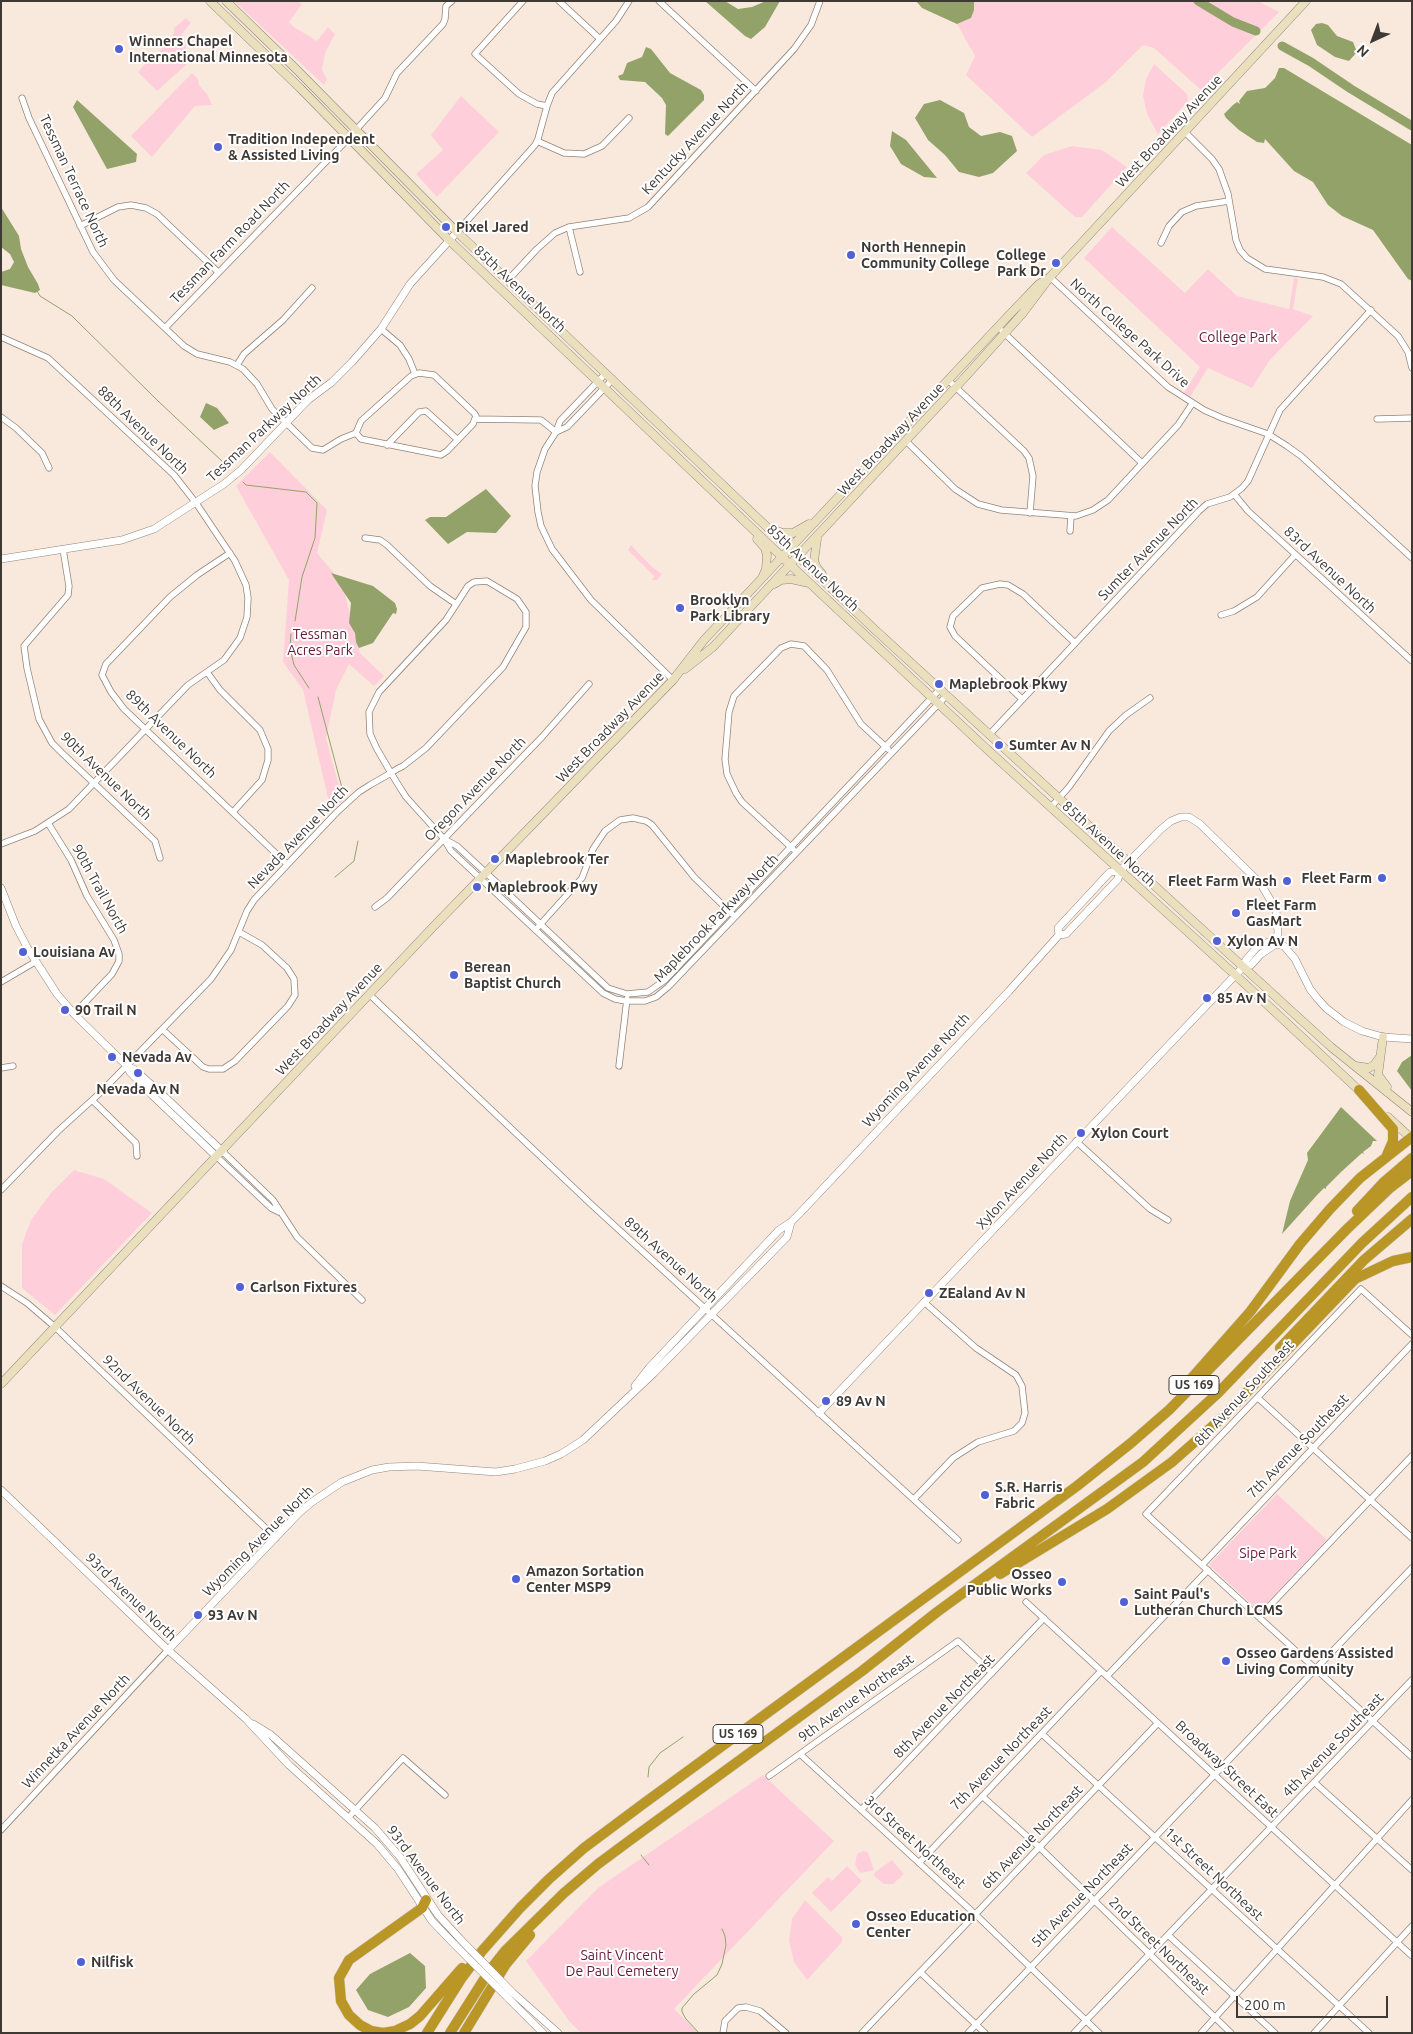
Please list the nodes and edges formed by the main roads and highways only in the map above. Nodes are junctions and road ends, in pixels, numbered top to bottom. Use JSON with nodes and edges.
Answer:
{"nodes":[{"id":1,"x":210,"y":1,"type":"edge"},
{"id":2,"x":226,"y":1,"type":"edge"},
{"id":3,"x":1306,"y":1,"type":"edge"},
{"id":4,"x":244,"y":19,"type":"junction"},
{"id":5,"x":237,"y":26,"type":"junction"},
{"id":6,"x":1050,"y":277,"type":"junction"},
{"id":7,"x":667,"y":447,"type":"junction"},
{"id":8,"x":835,"y":501,"type":"junction"},
{"id":9,"x":768,"y":528,"type":"junction"},
{"id":10,"x":818,"y":535,"type":"junction"},
{"id":11,"x":790,"y":549,"type":"junction"},
{"id":12,"x":783,"y":557,"type":"junction"},
{"id":13,"x":798,"y":557,"type":"junction"},
{"id":14,"x":790,"y":564,"type":"junction"},
{"id":15,"x":758,"y":583,"type":"junction"},
{"id":16,"x":810,"y":584,"type":"junction"},
{"id":17,"x":766,"y":590,"type":"junction"},
{"id":18,"x":873,"y":628,"type":"junction"},
{"id":19,"x":676,"y":677,"type":"junction"},
{"id":20,"x":1383,"y":1038,"type":"road end"},
{"id":21,"x":1382,"y":1054,"type":"junction"},
{"id":22,"x":1354,"y":1065,"type":"junction"},
{"id":23,"x":1359,"y":1090,"type":"junction"},
{"id":24,"x":1409,"y":1110,"type":"edge"},
{"id":25,"x":1411,"y":1138,"type":"edge"},
{"id":26,"x":1387,"y":1156,"type":"junction"},
{"id":27,"x":1412,"y":1158,"type":"edge"},
{"id":28,"x":1412,"y":1171,"type":"edge"},
{"id":29,"x":1412,"y":1197,"type":"edge"},
{"id":30,"x":1412,"y":1219,"type":"edge"},
{"id":31,"x":1325,"y":1251,"type":"junction"},
{"id":32,"x":1412,"y":1257,"type":"edge"},
{"id":33,"x":1,"y":1384,"type":"edge"},
{"id":34,"x":1223,"y":1417,"type":"junction"},
{"id":35,"x":1131,"y":1443,"type":"junction"},
{"id":36,"x":955,"y":1576,"type":"junction"},
{"id":37,"x":967,"y":1591,"type":"junction"},
{"id":38,"x":937,"y":1612,"type":"junction"},
{"id":39,"x":564,"y":1893,"type":"junction"},
{"id":40,"x":424,"y":1904,"type":"road end"},
{"id":41,"x":492,"y":1940,"type":"junction"},
{"id":42,"x":427,"y":2033,"type":"edge"},
{"id":43,"x":450,"y":2033,"type":"edge"},
{"id":44,"x":464,"y":2033,"type":"edge"}],
"edges":[{"from":1,"to":5,"type":"main road","name":"85th Avenue North"},
{"from":2,"to":4,"type":"main road","name":"85th Avenue North"},
{"from":3,"to":6,"type":"main road","name":"West Broadway Avenue"},
{"from":4,"to":5,"type":"main road"},
{"from":4,"to":9,"type":"main road","name":"85th Avenue North"},
{"from":5,"to":7,"type":"main road","name":"85th Avenue North"},
{"from":6,"to":8,"type":"main road","name":"West Broadway Avenue"},
{"from":6,"to":10,"type":"main road","name":"West Broadway Avenue"},
{"from":7,"to":12,"type":"main road","name":"85th Avenue North"},
{"from":7,"to":15,"type":"main road"},
{"from":8,"to":9,"type":"main road"},
{"from":8,"to":11,"type":"main road","name":"West Broadway Avenue"},
{"from":9,"to":11,"type":"main road","name":"85th Avenue North"},
{"from":10,"to":13,"type":"main road","name":"West Broadway Avenue"},
{"from":10,"to":18,"type":"main road"},
{"from":11,"to":12,"type":"main road","name":"West Broadway Avenue"},
{"from":11,"to":13,"type":"main road","name":"85th Avenue North"},
{"from":12,"to":14,"type":"main road","name":"85th Avenue North"},
{"from":12,"to":15,"type":"main road","name":"West Broadway Avenue"},
{"from":13,"to":14,"type":"main road","name":"West Broadway Avenue"},
{"from":13,"to":18,"type":"main road","name":"85th Avenue North"},
{"from":14,"to":16,"type":"main road","name":"85th Avenue North"},
{"from":14,"to":17,"type":"main road","name":"West Broadway Avenue"},
{"from":15,"to":19,"type":"main road","name":"West Broadway Avenue"},
{"from":16,"to":17,"type":"main road"},
{"from":16,"to":23,"type":"main road","name":"85th Avenue North"},
{"from":17,"to":19,"type":"main road","name":"West Broadway Avenue"},
{"from":18,"to":22,"type":"main road","name":"85th Avenue North"},
{"from":19,"to":33,"type":"main road","name":"West Broadway Avenue"},
{"from":20,"to":21,"type":"main road"},
{"from":21,"to":22,"type":"main road"},
{"from":21,"to":24,"type":"main road"},
{"from":22,"to":24,"type":"main road","name":"85th Avenue North"},
{"from":23,"to":25,"type":"main road","name":"85th Avenue North"},
{"from":23,"to":26,"type":"highway"},
{"from":25,"to":26,"type":"highway"},
{"from":26,"to":35,"type":"highway"},
{"from":27,"to":31,"type":"highway"},
{"from":28,"to":31,"type":"highway","number":"US 169"},
{"from":29,"to":37,"type":"highway","number":"US 169"},
{"from":30,"to":34,"type":"highway"},
{"from":31,"to":35,"type":"highway","number":"US 169"},
{"from":32,"to":34,"type":"highway"},
{"from":34,"to":38,"type":"highway"},
{"from":35,"to":36,"type":"highway","number":"US 169"},
{"from":36,"to":37,"type":"highway"},
{"from":36,"to":41,"type":"highway","number":"US 169"},
{"from":37,"to":38,"type":"highway","number":"US 169"},
{"from":38,"to":39,"type":"highway","number":"US 169"},
{"from":39,"to":43,"type":"highway","number":"US 169"},
{"from":39,"to":44,"type":"highway"},
{"from":40,"to":41,"type":"highway"},
{"from":41,"to":42,"type":"highway","number":"US 169"}]}
